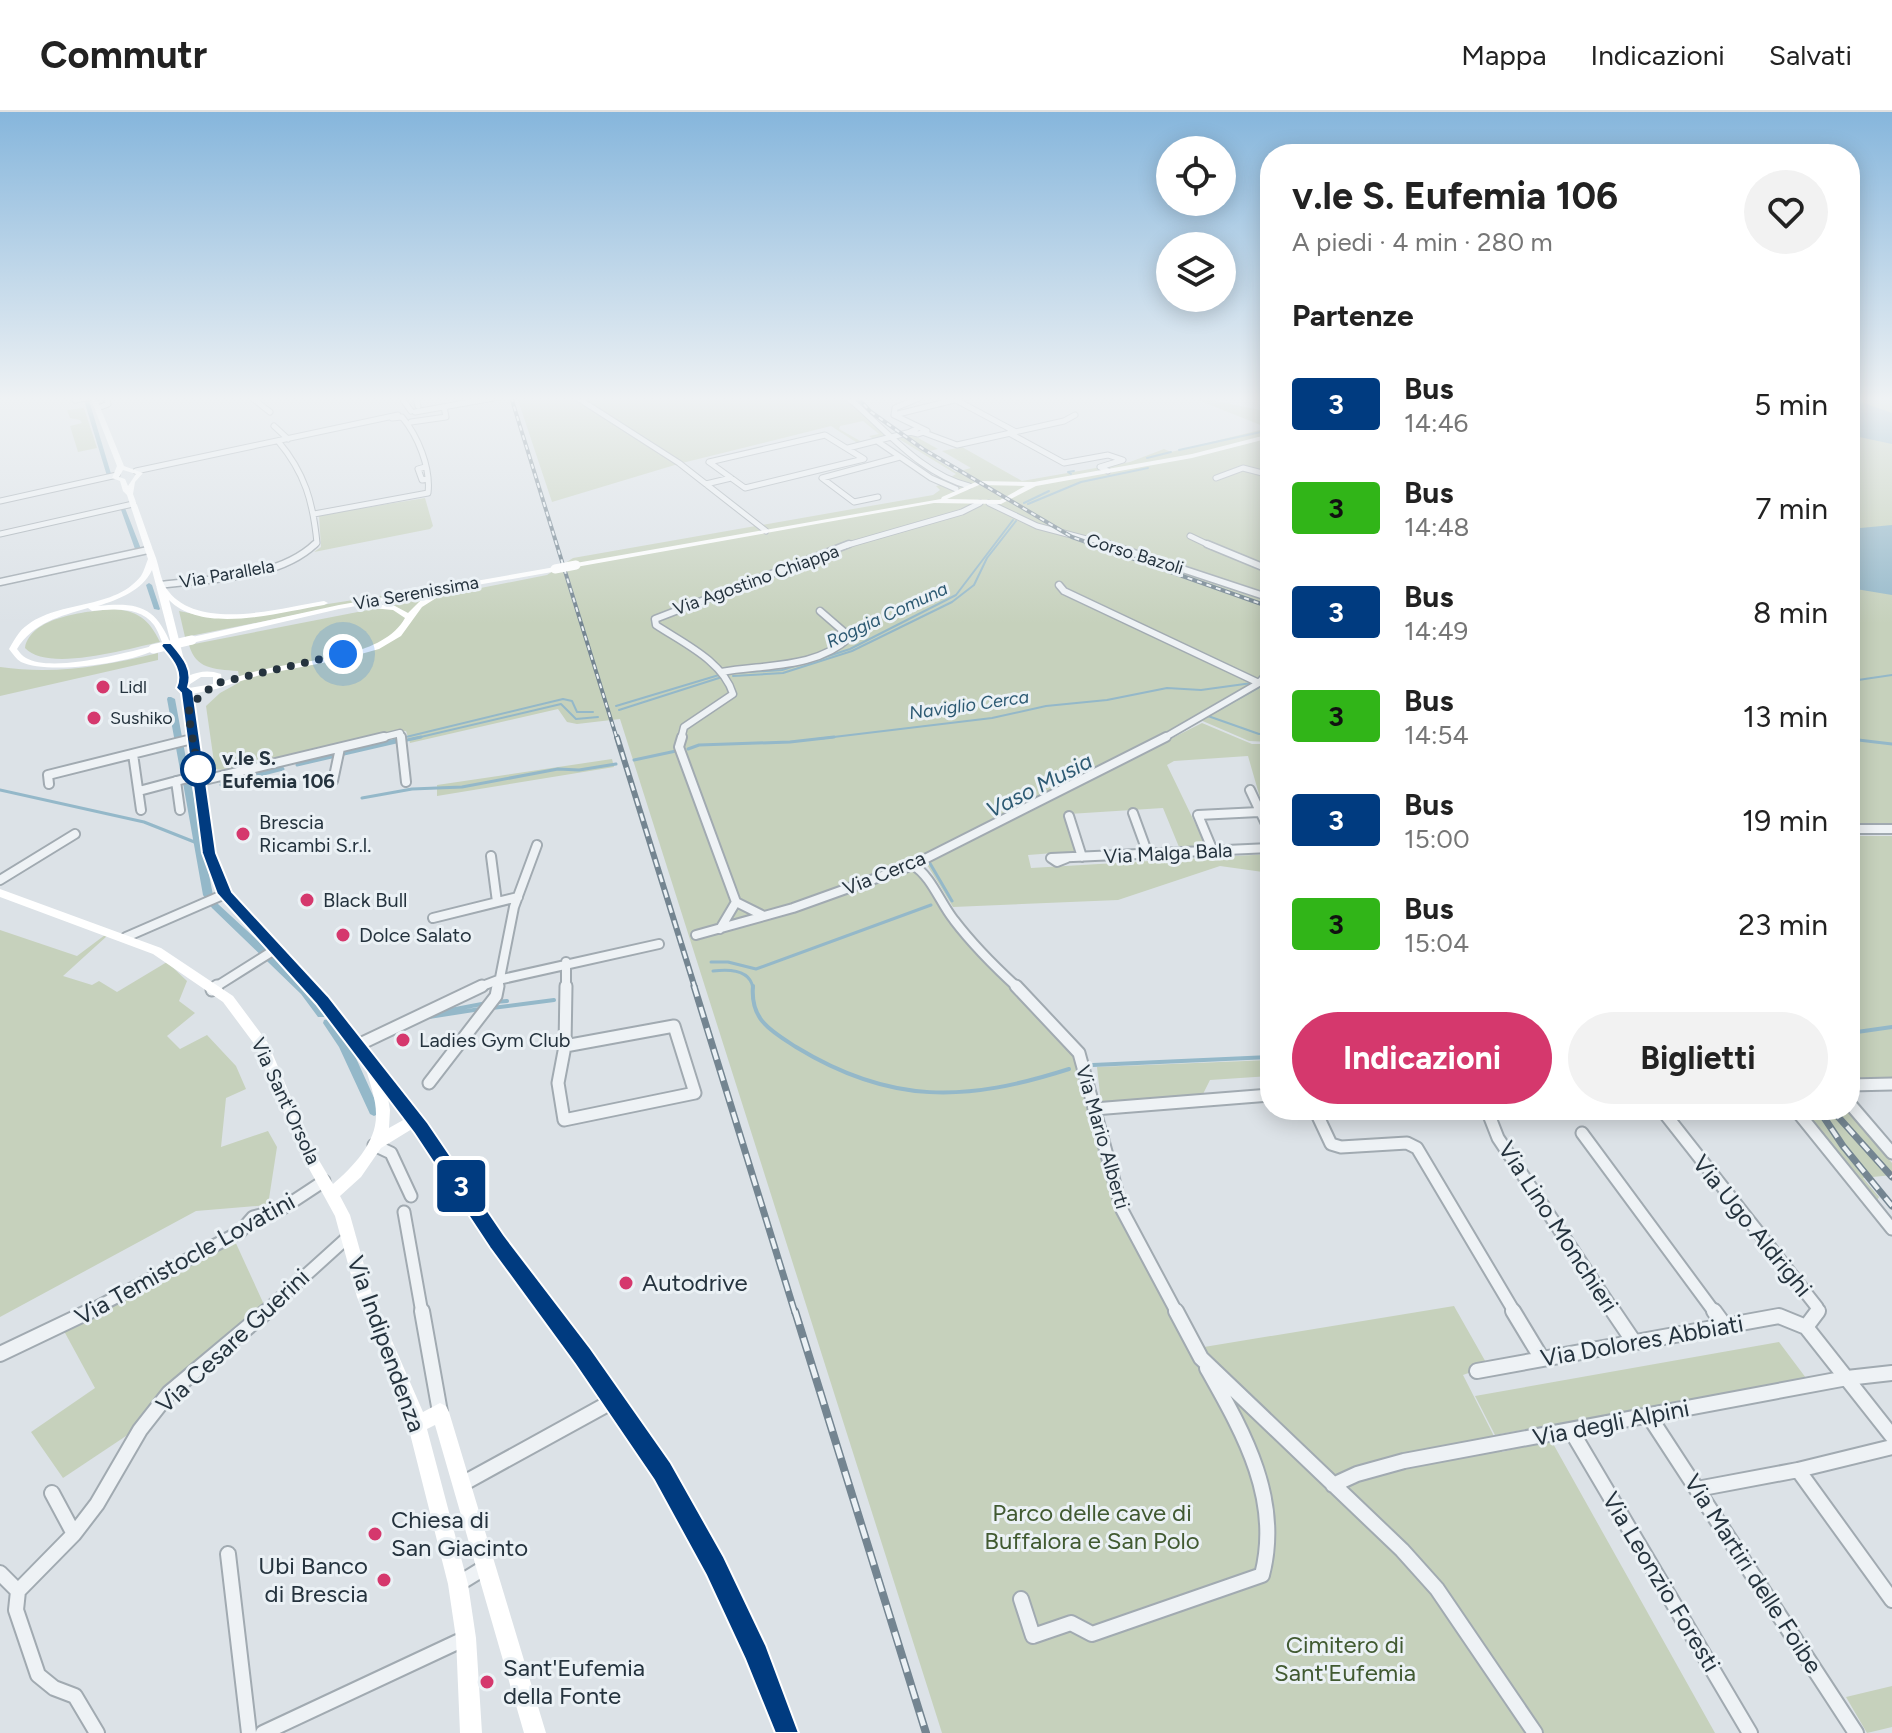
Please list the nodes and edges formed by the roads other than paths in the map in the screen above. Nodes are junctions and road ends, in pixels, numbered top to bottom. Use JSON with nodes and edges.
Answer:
{"nodes":[{"id":1,"x":139,"y":473,"type":"edge"},
{"id":2,"x":304,"y":473,"type":"edge"},
{"id":3,"x":419,"y":473,"type":"edge"},
{"id":4,"x":689,"y":473,"type":"edge"},
{"id":5,"x":724,"y":473,"type":"edge"},
{"id":6,"x":808,"y":473,"type":"edge"},
{"id":7,"x":842,"y":473,"type":"edge"},
{"id":8,"x":922,"y":473,"type":"edge"},
{"id":9,"x":942,"y":473,"type":"edge"},
{"id":10,"x":1099,"y":473,"type":"edge"},
{"id":11,"x":1230,"y":473,"type":"edge"},
{"id":12,"x":135,"y":474,"type":"junction"},
{"id":13,"x":119,"y":475,"type":"junction"},
{"id":14,"x":731,"y":478,"type":"junction"},
{"id":15,"x":1216,"y":478,"type":"dead end"},
{"id":16,"x":706,"y":484,"type":"junction"},
{"id":17,"x":1012,"y":484,"type":"junction"},
{"id":18,"x":1034,"y":484,"type":"junction"},
{"id":19,"x":969,"y":486,"type":"junction"},
{"id":20,"x":1021,"y":490,"type":"junction"},
{"id":21,"x":130,"y":494,"type":"junction"},
{"id":22,"x":878,"y":497,"type":"dead end"},
{"id":23,"x":963,"y":499,"type":"junction"},
{"id":24,"x":0,"y":501,"type":"edge"},
{"id":25,"x":133,"y":504,"type":"junction"},
{"id":26,"x":1005,"y":505,"type":"junction"},
{"id":27,"x":314,"y":514,"type":"junction"},
{"id":28,"x":766,"y":531,"type":"junction"},
{"id":29,"x":0,"y":534,"type":"edge"},
{"id":30,"x":1190,"y":536,"type":"dead end"},
{"id":31,"x":148,"y":550,"type":"junction"},
{"id":32,"x":151,"y":560,"type":"junction"},
{"id":33,"x":1260,"y":567,"type":"edge"},
{"id":34,"x":513,"y":576,"type":"junction"},
{"id":35,"x":485,"y":581,"type":"junction"},
{"id":36,"x":0,"y":582,"type":"edge"},
{"id":37,"x":1059,"y":585,"type":"dead end"},
{"id":38,"x":162,"y":586,"type":"junction"},
{"id":39,"x":1260,"y":593,"type":"edge"},
{"id":40,"x":820,"y":611,"type":"dead end"},
{"id":41,"x":408,"y":616,"type":"junction"},
{"id":42,"x":284,"y":619,"type":"junction"},
{"id":43,"x":46,"y":621,"type":"junction"},
{"id":44,"x":181,"y":662,"type":"junction"},
{"id":45,"x":721,"y":672,"type":"junction"},
{"id":46,"x":204,"y":674,"type":"junction"},
{"id":47,"x":215,"y":683,"type":"junction"},
{"id":48,"x":1259,"y":683,"type":"joint"},
{"id":49,"x":186,"y":686,"type":"junction"},
{"id":50,"x":188,"y":712,"type":"junction"},
{"id":51,"x":188,"y":740,"type":"junction"},
{"id":52,"x":340,"y":748,"type":"junction"},
{"id":53,"x":133,"y":754,"type":"junction"},
{"id":54,"x":200,"y":778,"type":"junction"},
{"id":55,"x":176,"y":781,"type":"junction"},
{"id":56,"x":333,"y":781,"type":"dead end"},
{"id":57,"x":406,"y":782,"type":"dead end"},
{"id":58,"x":49,"y":784,"type":"dead end"},
{"id":59,"x":1250,"y":790,"type":"dead end"},
{"id":60,"x":139,"y":791,"type":"junction"},
{"id":61,"x":141,"y":810,"type":"dead end"},
{"id":62,"x":180,"y":810,"type":"dead end"},
{"id":63,"x":1259,"y":812,"type":"joint"},
{"id":64,"x":1133,"y":813,"type":"dead end"},
{"id":65,"x":1069,"y":816,"type":"dead end"},
{"id":66,"x":1860,"y":829,"type":"edge"},
{"id":67,"x":1892,"y":829,"type":"edge"},
{"id":68,"x":75,"y":834,"type":"dead end"},
{"id":69,"x":537,"y":845,"type":"dead end"},
{"id":70,"x":1260,"y":849,"type":"edge"},
{"id":71,"x":1213,"y":851,"type":"junction"},
{"id":72,"x":1148,"y":854,"type":"junction"},
{"id":73,"x":491,"y":856,"type":"dead end"},
{"id":74,"x":1082,"y":857,"type":"junction"},
{"id":75,"x":1067,"y":858,"type":"dead end"},
{"id":76,"x":913,"y":865,"type":"junction"},
{"id":77,"x":0,"y":880,"type":"edge"},
{"id":78,"x":0,"y":893,"type":"edge"},
{"id":79,"x":221,"y":895,"type":"junction"},
{"id":80,"x":518,"y":897,"type":"junction"},
{"id":81,"x":497,"y":902,"type":"junction"},
{"id":82,"x":736,"y":902,"type":"junction"},
{"id":83,"x":762,"y":915,"type":"junction"},
{"id":84,"x":433,"y":918,"type":"dead end"},
{"id":85,"x":720,"y":929,"type":"junction"},
{"id":86,"x":696,"y":935,"type":"dead end"},
{"id":87,"x":126,"y":937,"type":"junction"},
{"id":88,"x":659,"y":944,"type":"dead end"},
{"id":89,"x":269,"y":954,"type":"junction"},
{"id":90,"x":566,"y":962,"type":"junction"},
{"id":91,"x":498,"y":980,"type":"junction"},
{"id":92,"x":212,"y":990,"type":"junction"},
{"id":93,"x":358,"y":1045,"type":"junction"},
{"id":94,"x":565,"y":1046,"type":"junction"},
{"id":95,"x":372,"y":1064,"type":"junction"},
{"id":96,"x":429,"y":1083,"type":"dead end"},
{"id":97,"x":1892,"y":1084,"type":"edge"},
{"id":98,"x":1860,"y":1085,"type":"edge"},
{"id":99,"x":1260,"y":1096,"type":"edge"},
{"id":100,"x":1094,"y":1109,"type":"junction"},
{"id":101,"x":1860,"y":1116,"type":"edge"},
{"id":102,"x":415,"y":1120,"type":"junction"},
{"id":103,"x":1320,"y":1120,"type":"edge"},
{"id":104,"x":1491,"y":1120,"type":"edge"},
{"id":105,"x":1670,"y":1120,"type":"edge"},
{"id":106,"x":1804,"y":1120,"type":"edge"},
{"id":107,"x":1582,"y":1133,"type":"dead end"},
{"id":108,"x":374,"y":1145,"type":"junction"},
{"id":109,"x":1892,"y":1153,"type":"edge"},
{"id":110,"x":328,"y":1187,"type":"junction"},
{"id":111,"x":411,"y":1196,"type":"dead end"},
{"id":112,"x":404,"y":1212,"type":"dead end"},
{"id":113,"x":1892,"y":1229,"type":"edge"},
{"id":114,"x":348,"y":1237,"type":"junction"},
{"id":115,"x":1725,"y":1326,"type":"junction"},
{"id":116,"x":1806,"y":1327,"type":"junction"},
{"id":117,"x":1634,"y":1342,"type":"junction"},
{"id":118,"x":0,"y":1354,"type":"edge"},
{"id":119,"x":1201,"y":1358,"type":"junction"},
{"id":120,"x":1542,"y":1359,"type":"junction"},
{"id":121,"x":1477,"y":1371,"type":"dead end"},
{"id":122,"x":1892,"y":1373,"type":"edge"},
{"id":123,"x":1847,"y":1378,"type":"junction"},
{"id":124,"x":613,"y":1401,"type":"junction"},
{"id":125,"x":440,"y":1412,"type":"junction"},
{"id":126,"x":1649,"y":1416,"type":"junction"},
{"id":127,"x":417,"y":1425,"type":"junction"},
{"id":128,"x":1572,"y":1432,"type":"junction"},
{"id":129,"x":1892,"y":1436,"type":"edge"},
{"id":130,"x":1892,"y":1447,"type":"edge"},
{"id":131,"x":1798,"y":1470,"type":"junction"},
{"id":132,"x":462,"y":1484,"type":"junction"},
{"id":133,"x":1333,"y":1485,"type":"junction"},
{"id":134,"x":1697,"y":1489,"type":"junction"},
{"id":135,"x":52,"y":1493,"type":"dead end"},
{"id":136,"x":74,"y":1534,"type":"junction"},
{"id":137,"x":228,"y":1554,"type":"dead end"},
{"id":138,"x":484,"y":1568,"type":"junction"},
{"id":139,"x":0,"y":1573,"type":"edge"},
{"id":140,"x":458,"y":1584,"type":"junction"},
{"id":141,"x":18,"y":1591,"type":"junction"},
{"id":142,"x":1021,"y":1599,"type":"dead end"},
{"id":143,"x":1892,"y":1600,"type":"edge"},
{"id":144,"x":466,"y":1638,"type":"junction"},
{"id":145,"x":97,"y":1733,"type":"edge"},
{"id":146,"x":249,"y":1733,"type":"edge"},
{"id":147,"x":263,"y":1733,"type":"edge"},
{"id":148,"x":471,"y":1733,"type":"edge"},
{"id":149,"x":535,"y":1733,"type":"edge"},
{"id":150,"x":785,"y":1733,"type":"edge"},
{"id":151,"x":1535,"y":1733,"type":"edge"},
{"id":152,"x":1750,"y":1733,"type":"edge"},
{"id":153,"x":1856,"y":1733,"type":"edge"}],
"edges":[{"from":1,"to":12,"type":"street"},
{"from":2,"to":27,"type":"street","name":"Via Parallela"},
{"from":3,"to":27,"type":"street"},
{"from":4,"to":16,"type":"street"},
{"from":5,"to":14,"type":"street"},
{"from":6,"to":14,"type":"street"},
{"from":7,"to":22,"type":"street"},
{"from":8,"to":23,"type":"street"},
{"from":9,"to":19,"type":"street"},
{"from":10,"to":18,"type":"main road","name":"Via Serenissima"},
{"from":11,"to":15,"type":"street"},
{"from":12,"to":13,"type":"main road"},
{"from":12,"to":13,"type":"main road"},
{"from":12,"to":21,"type":"main road"},
{"from":13,"to":21,"type":"main road"},
{"from":13,"to":24,"type":"street"},
{"from":14,"to":16,"type":"street"},
{"from":16,"to":28,"type":"street"},
{"from":17,"to":18,"type":"main road","name":"Via Serenissima"},
{"from":17,"to":19,"type":"main road","name":"Via Serenissima"},
{"from":17,"to":20,"type":"main road"},
{"from":18,"to":20,"type":"main road","name":"Via Serenissima"},
{"from":19,"to":23,"type":"main road","name":"Via Serenissima"},
{"from":20,"to":26,"type":"main road","name":"Via Serenissima"},
{"from":21,"to":25,"type":"main road"},
{"from":23,"to":26,"type":"main road","name":"Via Serenissima"},
{"from":23,"to":28,"type":"main road","name":"Via Serenissima"},
{"from":23,"to":45,"type":"street","name":"Via Agostino Chiappa"},
{"from":25,"to":29,"type":"street"},
{"from":25,"to":31,"type":"main road"},
{"from":26,"to":39,"type":"street","name":"Corso Bazoli"},
{"from":27,"to":38,"type":"street","name":"Via Parallela"},
{"from":28,"to":34,"type":"main road","name":"Via Serenissima","bridge":true},
{"from":30,"to":33,"type":"street"},
{"from":31,"to":32,"type":"main road"},
{"from":31,"to":36,"type":"street"},
{"from":32,"to":38,"type":"main road"},
{"from":32,"to":43,"type":"main road","name":"Via Serenissima"},
{"from":34,"to":35,"type":"main road","name":"Via Serenissima"},
{"from":34,"to":41,"type":"main road"},
{"from":35,"to":38,"type":"main road"},
{"from":35,"to":42,"type":"main road","name":"Via Serenissima"},
{"from":37,"to":48,"type":"street"},
{"from":38,"to":44,"type":"main road"},
{"from":40,"to":45,"type":"street"},
{"from":41,"to":42,"type":"main road"},
{"from":41,"to":47,"type":"main road"},
{"from":42,"to":43,"type":"main road","name":"Via Serenissima","bridge":true},
{"from":43,"to":44,"type":"main road"},
{"from":44,"to":46,"type":"main road"},
{"from":44,"to":49,"type":"main road"},
{"from":45,"to":82,"type":"street"},
{"from":46,"to":47,"type":"main road"},
{"from":46,"to":49,"type":"main road"},
{"from":47,"to":49,"type":"main road"},
{"from":47,"to":50,"type":"main road"},
{"from":48,"to":76,"type":"street","name":"Via Cerca"},
{"from":49,"to":50,"type":"main road"},
{"from":50,"to":51,"type":"main road"},
{"from":51,"to":53,"type":"street"},
{"from":51,"to":54,"type":"main road"},
{"from":52,"to":54,"type":"street"},
{"from":52,"to":56,"type":"street"},
{"from":52,"to":57,"type":"street"},
{"from":53,"to":58,"type":"street"},
{"from":53,"to":60,"type":"street"},
{"from":54,"to":55,"type":"street"},
{"from":54,"to":79,"type":"main road"},
{"from":55,"to":60,"type":"street"},
{"from":55,"to":62,"type":"street"},
{"from":59,"to":63,"type":"street"},
{"from":60,"to":61,"type":"street"},
{"from":63,"to":71,"type":"street"},
{"from":64,"to":72,"type":"street"},
{"from":65,"to":74,"type":"street"},
{"from":66,"to":67,"type":"street"},
{"from":68,"to":77,"type":"street"},
{"from":69,"to":80,"type":"street"},
{"from":70,"to":71,"type":"street","name":"Via Malga Bala"},
{"from":71,"to":72,"type":"street","name":"Via Malga Bala"},
{"from":72,"to":74,"type":"street","name":"Via Malga Bala"},
{"from":73,"to":81,"type":"street"},
{"from":74,"to":75,"type":"street","name":"Via Malga Bala"},
{"from":76,"to":83,"type":"street","name":"Via Cerca"},
{"from":76,"to":100,"type":"street","name":"Via Mario Alberti"},
{"from":78,"to":87,"type":"main road","name":"Via Sant'Orsola"},
{"from":79,"to":87,"type":"street"},
{"from":79,"to":89,"type":"main road"},
{"from":80,"to":81,"type":"street"},
{"from":80,"to":91,"type":"street"},
{"from":81,"to":84,"type":"street"},
{"from":82,"to":83,"type":"street"},
{"from":82,"to":85,"type":"street"},
{"from":83,"to":85,"type":"street","name":"Via Cerca"},
{"from":85,"to":86,"type":"street","name":"Via Cerca"},
{"from":87,"to":92,"type":"main road","name":"Via Sant'Orsola"},
{"from":88,"to":90,"type":"street"},
{"from":89,"to":92,"type":"street"},
{"from":89,"to":93,"type":"main road"},
{"from":90,"to":91,"type":"street"},
{"from":90,"to":94,"type":"street"},
{"from":91,"to":93,"type":"street"},
{"from":91,"to":96,"type":"street"},
{"from":92,"to":110,"type":"main road","name":"Via Sant'Orsola"},
{"from":93,"to":95,"type":"main road"},
{"from":94,"to":94,"type":"street"},
{"from":95,"to":102,"type":"main road"},
{"from":95,"to":108,"type":"main road"},
{"from":97,"to":98,"type":"street"},
{"from":99,"to":100,"type":"street"},
{"from":100,"to":119,"type":"street","name":"Via Mario Alberti"},
{"from":101,"to":109,"type":"street"},
{"from":102,"to":108,"type":"main road"},
{"from":102,"to":124,"type":"main road"},
{"from":103,"to":120,"type":"street"},
{"from":104,"to":117,"type":"street","name":"Via Lino Monchieri"},
{"from":105,"to":116,"type":"street","name":"Via Ugo Aldrighi"},
{"from":106,"to":113,"type":"street"},
{"from":107,"to":115,"type":"street"},
{"from":108,"to":110,"type":"main road"},
{"from":108,"to":111,"type":"street"},
{"from":110,"to":114,"type":"main road","name":"Via Indipendenza"},
{"from":110,"to":118,"type":"street","name":"Via Temistocle Lovatini"},
{"from":112,"to":125,"type":"street"},
{"from":114,"to":127,"type":"main road","name":"Via Indipendenza"},
{"from":114,"to":136,"type":"street","name":"Via Cesare Guerini"},
{"from":115,"to":116,"type":"street","name":"Via Dolores Abbiati"},
{"from":115,"to":117,"type":"street","name":"Via Dolores Abbiati"},
{"from":116,"to":123,"type":"street","name":"Via Ugo Aldrighi"},
{"from":117,"to":120,"type":"street","name":"Via Dolores Abbiati"},
{"from":119,"to":133,"type":"street","name":"Via Mario Alberti"},
{"from":119,"to":142,"type":"street","name":"Via Mario Alberti"},
{"from":120,"to":121,"type":"street","name":"Via Dolores Abbiati"},
{"from":122,"to":123,"type":"street","name":"Via degli Alpini"},
{"from":123,"to":126,"type":"street","name":"Via degli Alpini"},
{"from":123,"to":129,"type":"street","name":"Via Ugo Aldrighi"},
{"from":124,"to":132,"type":"street"},
{"from":124,"to":150,"type":"main road"},
{"from":125,"to":127,"type":"main road"},
{"from":125,"to":132,"type":"main road"},
{"from":126,"to":128,"type":"street","name":"Via degli Alpini"},
{"from":126,"to":134,"type":"street","name":"Via Martiri delle Foibe"},
{"from":127,"to":140,"type":"main road","name":"Via Indipendenza"},
{"from":128,"to":133,"type":"street","name":"Via degli Alpini"},
{"from":128,"to":152,"type":"street","name":"Via Leonzio Foresti"},
{"from":130,"to":131,"type":"street"},
{"from":131,"to":134,"type":"street"},
{"from":131,"to":143,"type":"street"},
{"from":132,"to":138,"type":"main road"},
{"from":133,"to":151,"type":"street","name":"Via Mario Alberti"},
{"from":134,"to":153,"type":"street","name":"Via Martiri delle Foibe"},
{"from":135,"to":136,"type":"street"},
{"from":136,"to":141,"type":"street","name":"Via Cesare Guerini"},
{"from":137,"to":146,"type":"street"},
{"from":138,"to":140,"type":"street"},
{"from":138,"to":149,"type":"main road"},
{"from":139,"to":141,"type":"street"},
{"from":140,"to":144,"type":"main road","name":"Via Indipendenza"},
{"from":141,"to":145,"type":"street"},
{"from":144,"to":147,"type":"street"},
{"from":144,"to":148,"type":"main road","name":"Via Indipendenza"}]}
